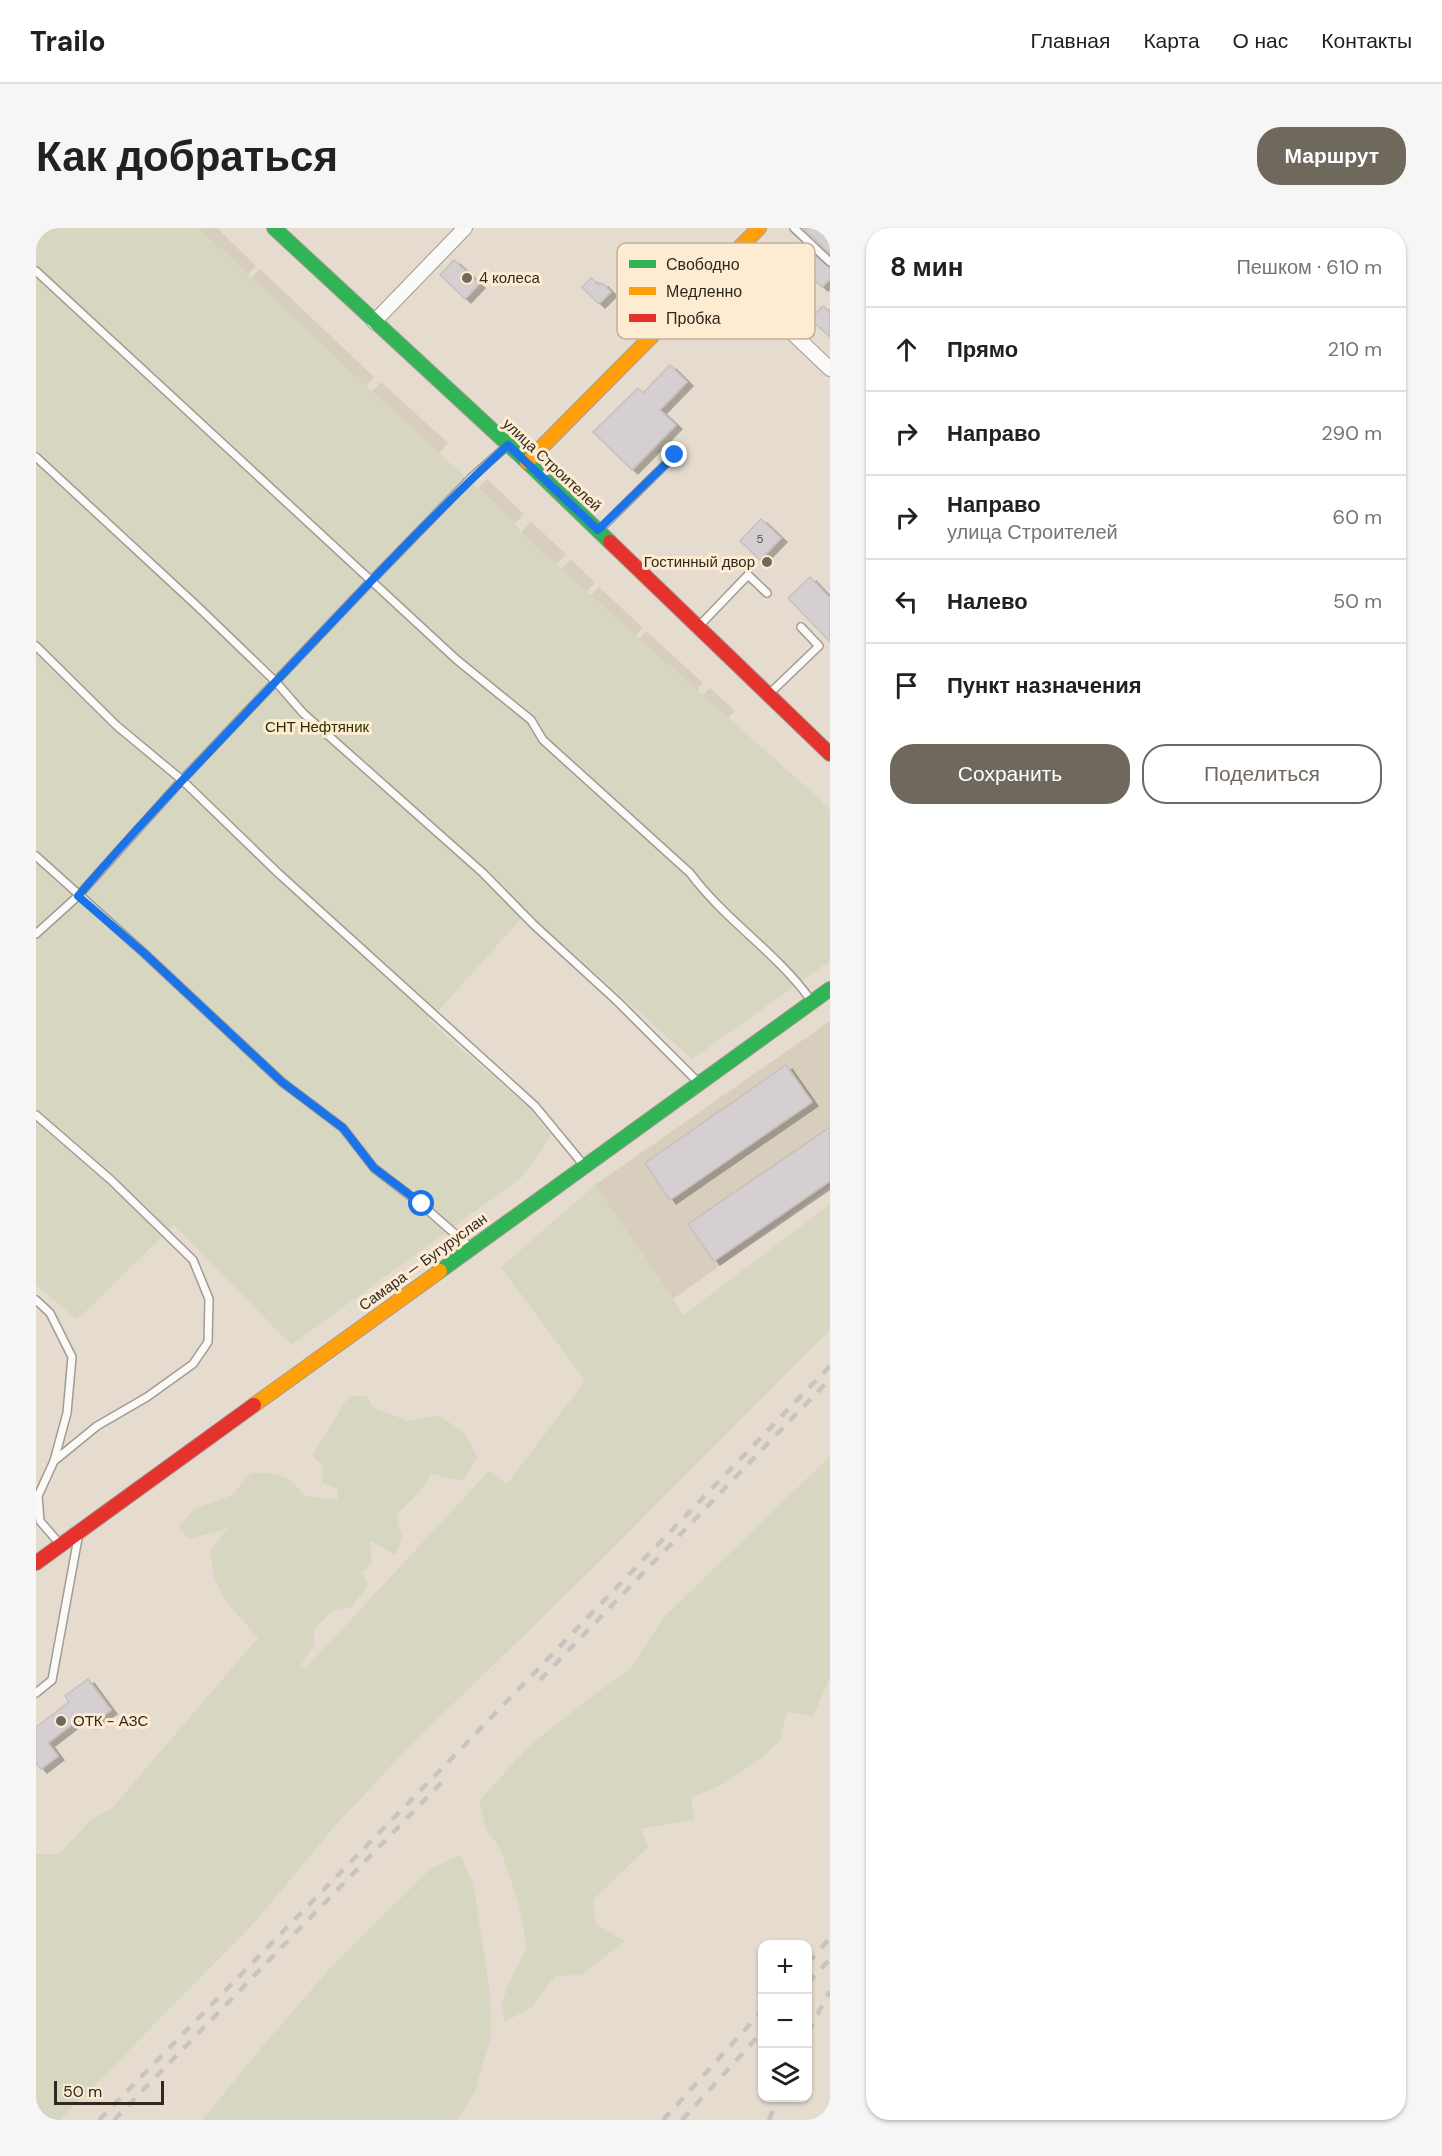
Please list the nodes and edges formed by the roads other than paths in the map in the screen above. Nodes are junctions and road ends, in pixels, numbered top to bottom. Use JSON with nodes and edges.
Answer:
{"nodes":[{"id":1,"x":274,"y":228,"type":"edge"},
{"id":2,"x":465,"y":228,"type":"edge"},
{"id":3,"x":759,"y":228,"type":"edge"},
{"id":4,"x":794,"y":228,"type":"edge"},
{"id":5,"x":744,"y":243,"type":"edge"},
{"id":6,"x":810,"y":243,"type":"edge"},
{"id":7,"x":815,"y":248,"type":"edge"},
{"id":8,"x":830,"y":262,"type":"edge"},
{"id":9,"x":36,"y":271,"type":"edge"},
{"id":10,"x":374,"y":322,"type":"junction"},
{"id":11,"x":649,"y":339,"type":"edge"},
{"id":12,"x":799,"y":339,"type":"edge"},
{"id":13,"x":830,"y":369,"type":"edge"},
{"id":14,"x":508,"y":445,"type":"junction"},
{"id":15,"x":675,"y":455,"type":"dead end"},
{"id":16,"x":36,"y":457,"type":"edge"},
{"id":17,"x":527,"y":462,"type":"junction"},
{"id":18,"x":598,"y":530,"type":"junction"},
{"id":19,"x":370,"y":582,"type":"junction"},
{"id":20,"x":767,"y":593,"type":"dead end"},
{"id":21,"x":698,"y":627,"type":"junction"},
{"id":22,"x":801,"y":627,"type":"dead end"},
{"id":23,"x":36,"y":646,"type":"edge"},
{"id":24,"x":276,"y":682,"type":"junction"},
{"id":25,"x":768,"y":695,"type":"junction"},
{"id":26,"x":830,"y":754,"type":"edge"},
{"id":27,"x":182,"y":780,"type":"junction"},
{"id":28,"x":36,"y":856,"type":"edge"},
{"id":29,"x":78,"y":896,"type":"junction"},
{"id":30,"x":36,"y":934,"type":"edge"},
{"id":31,"x":830,"y":989,"type":"edge"},
{"id":32,"x":812,"y":1001,"type":"junction"},
{"id":33,"x":699,"y":1083,"type":"junction"},
{"id":34,"x":36,"y":1115,"type":"edge"},
{"id":35,"x":584,"y":1165,"type":"junction"},
{"id":36,"x":470,"y":1248,"type":"junction"},
{"id":37,"x":36,"y":1300,"type":"edge"},
{"id":38,"x":54,"y":1461,"type":"junction"},
{"id":39,"x":79,"y":1532,"type":"junction"},
{"id":40,"x":61,"y":1545,"type":"junction"},
{"id":41,"x":36,"y":1563,"type":"edge"},
{"id":42,"x":36,"y":1693,"type":"edge"}],
"edges":[{"from":1,"to":10,"type":"street","name":"улица Строителей"},
{"from":2,"to":10,"type":"street"},
{"from":3,"to":5,"type":"street"},
{"from":4,"to":6,"type":"lane"},
{"from":7,"to":8,"type":"lane"},
{"from":9,"to":19,"type":"lane"},
{"from":10,"to":14,"type":"street","name":"улица Строителей"},
{"from":11,"to":17,"type":"street"},
{"from":12,"to":13,"type":"street"},
{"from":14,"to":17,"type":"street","name":"улица Строителей"},
{"from":14,"to":19,"type":"lane"},
{"from":15,"to":18,"type":"lane"},
{"from":16,"to":24,"type":"lane"},
{"from":17,"to":18,"type":"street","name":"улица Строителей"},
{"from":18,"to":21,"type":"street","name":"улица Строителей"},
{"from":19,"to":24,"type":"lane"},
{"from":19,"to":32,"type":"lane"},
{"from":20,"to":21,"type":"lane"},
{"from":21,"to":25,"type":"street","name":"улица Строителей"},
{"from":22,"to":25,"type":"lane"},
{"from":23,"to":27,"type":"lane"},
{"from":24,"to":27,"type":"lane"},
{"from":24,"to":33,"type":"lane"},
{"from":25,"to":26,"type":"street","name":"улица Строителей"},
{"from":27,"to":29,"type":"lane"},
{"from":27,"to":35,"type":"lane"},
{"from":28,"to":29,"type":"lane"},
{"from":29,"to":30,"type":"lane"},
{"from":29,"to":36,"type":"lane"},
{"from":31,"to":32,"type":"street","name":"Самара — Бугуруслан"},
{"from":32,"to":33,"type":"street","name":"Самара — Бугуруслан"},
{"from":33,"to":35,"type":"street","name":"Самара — Бугуруслан"},
{"from":34,"to":38,"type":"lane"},
{"from":35,"to":36,"type":"street","name":"Самара — Бугуруслан"},
{"from":36,"to":39,"type":"street","name":"Самара — Бугуруслан"},
{"from":37,"to":38,"type":"lane"},
{"from":38,"to":40,"type":"lane"},
{"from":39,"to":40,"type":"street","name":"Самара — Бугуруслан"},
{"from":39,"to":42,"type":"lane"},
{"from":40,"to":41,"type":"street","name":"Самара — Бугуруслан"}]}
